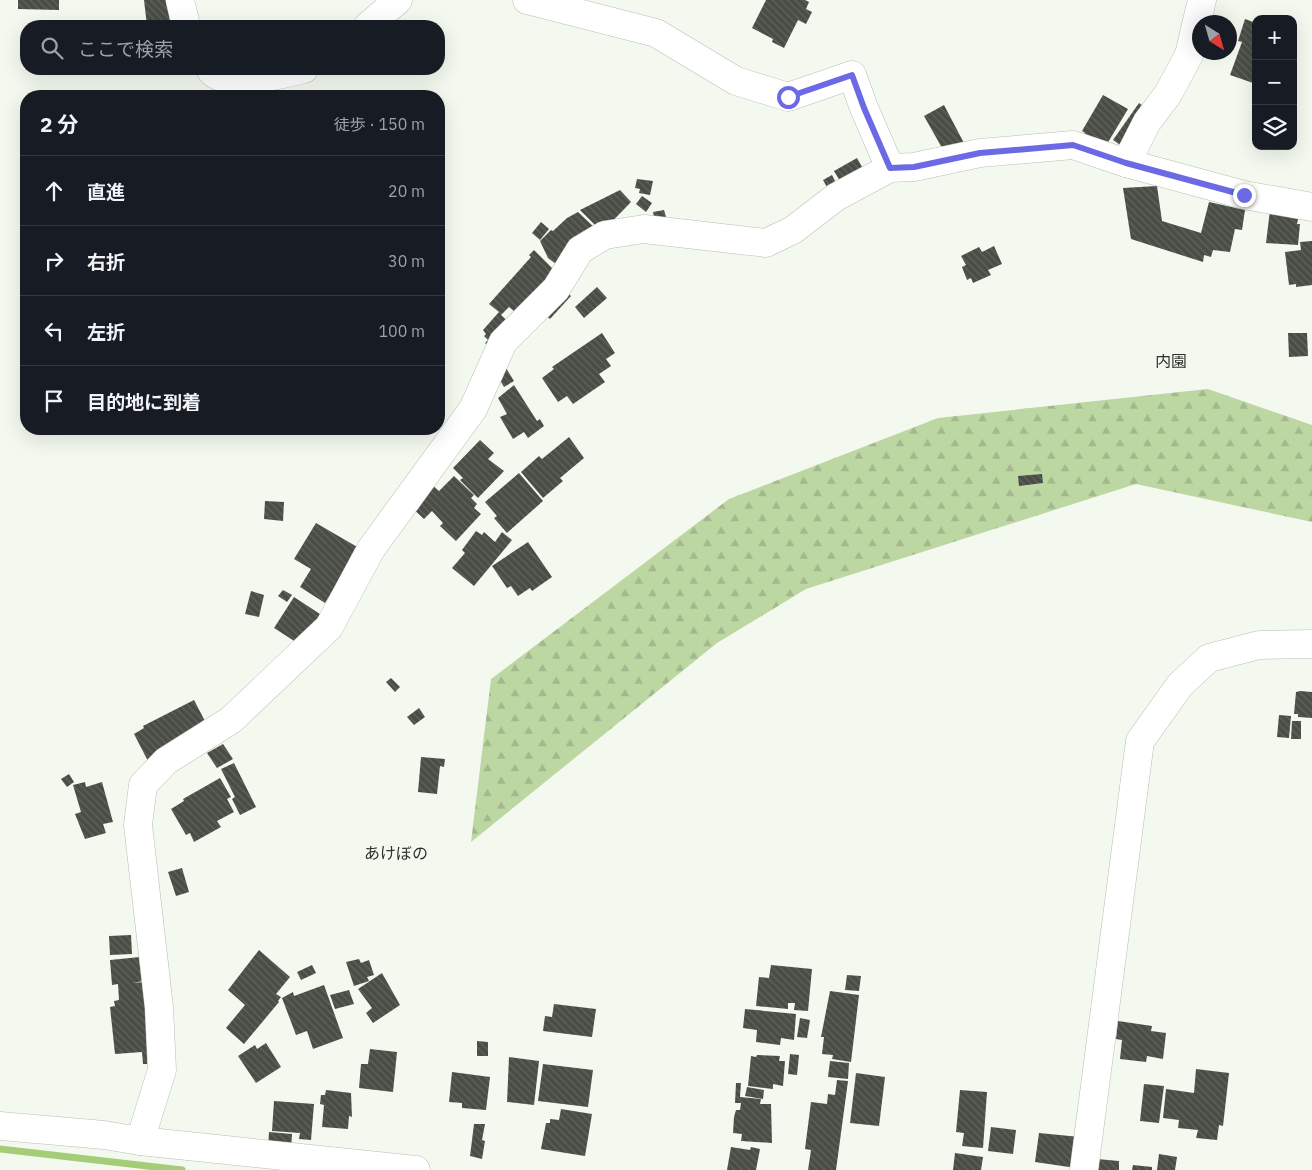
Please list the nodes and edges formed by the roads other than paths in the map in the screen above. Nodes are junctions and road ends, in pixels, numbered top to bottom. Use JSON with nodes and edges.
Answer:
{"nodes":[{"id":1,"x":180,"y":0,"type":"edge"},
{"id":2,"x":398,"y":0,"type":"edge"},
{"id":3,"x":527,"y":0,"type":"edge"},
{"id":4,"x":1202,"y":0,"type":"edge"},
{"id":5,"x":185,"y":20,"type":"edge"},
{"id":6,"x":375,"y":20,"type":"edge"},
{"id":7,"x":216,"y":75,"type":"edge"},
{"id":8,"x":279,"y":75,"type":"edge"},
{"id":9,"x":1126,"y":163,"type":"junction"},
{"id":10,"x":890,"y":168,"type":"junction"},
{"id":11,"x":1312,"y":207,"type":"edge"},
{"id":12,"x":1312,"y":644,"type":"edge"},
{"id":13,"x":0,"y":1126,"type":"edge"},
{"id":14,"x":140,"y":1141,"type":"junction"},
{"id":15,"x":416,"y":1170,"type":"edge"},
{"id":16,"x":1084,"y":1170,"type":"edge"}],
"edges":[{"from":1,"to":5,"type":"street"},
{"from":2,"to":6,"type":"street"},
{"from":3,"to":10,"type":"street"},
{"from":4,"to":9,"type":"street"},
{"from":7,"to":8,"type":"street"},
{"from":9,"to":10,"type":"street"},
{"from":9,"to":11,"type":"street"},
{"from":10,"to":14,"type":"street"},
{"from":12,"to":16,"type":"street"},
{"from":13,"to":14,"type":"street"},
{"from":14,"to":15,"type":"street"}]}
